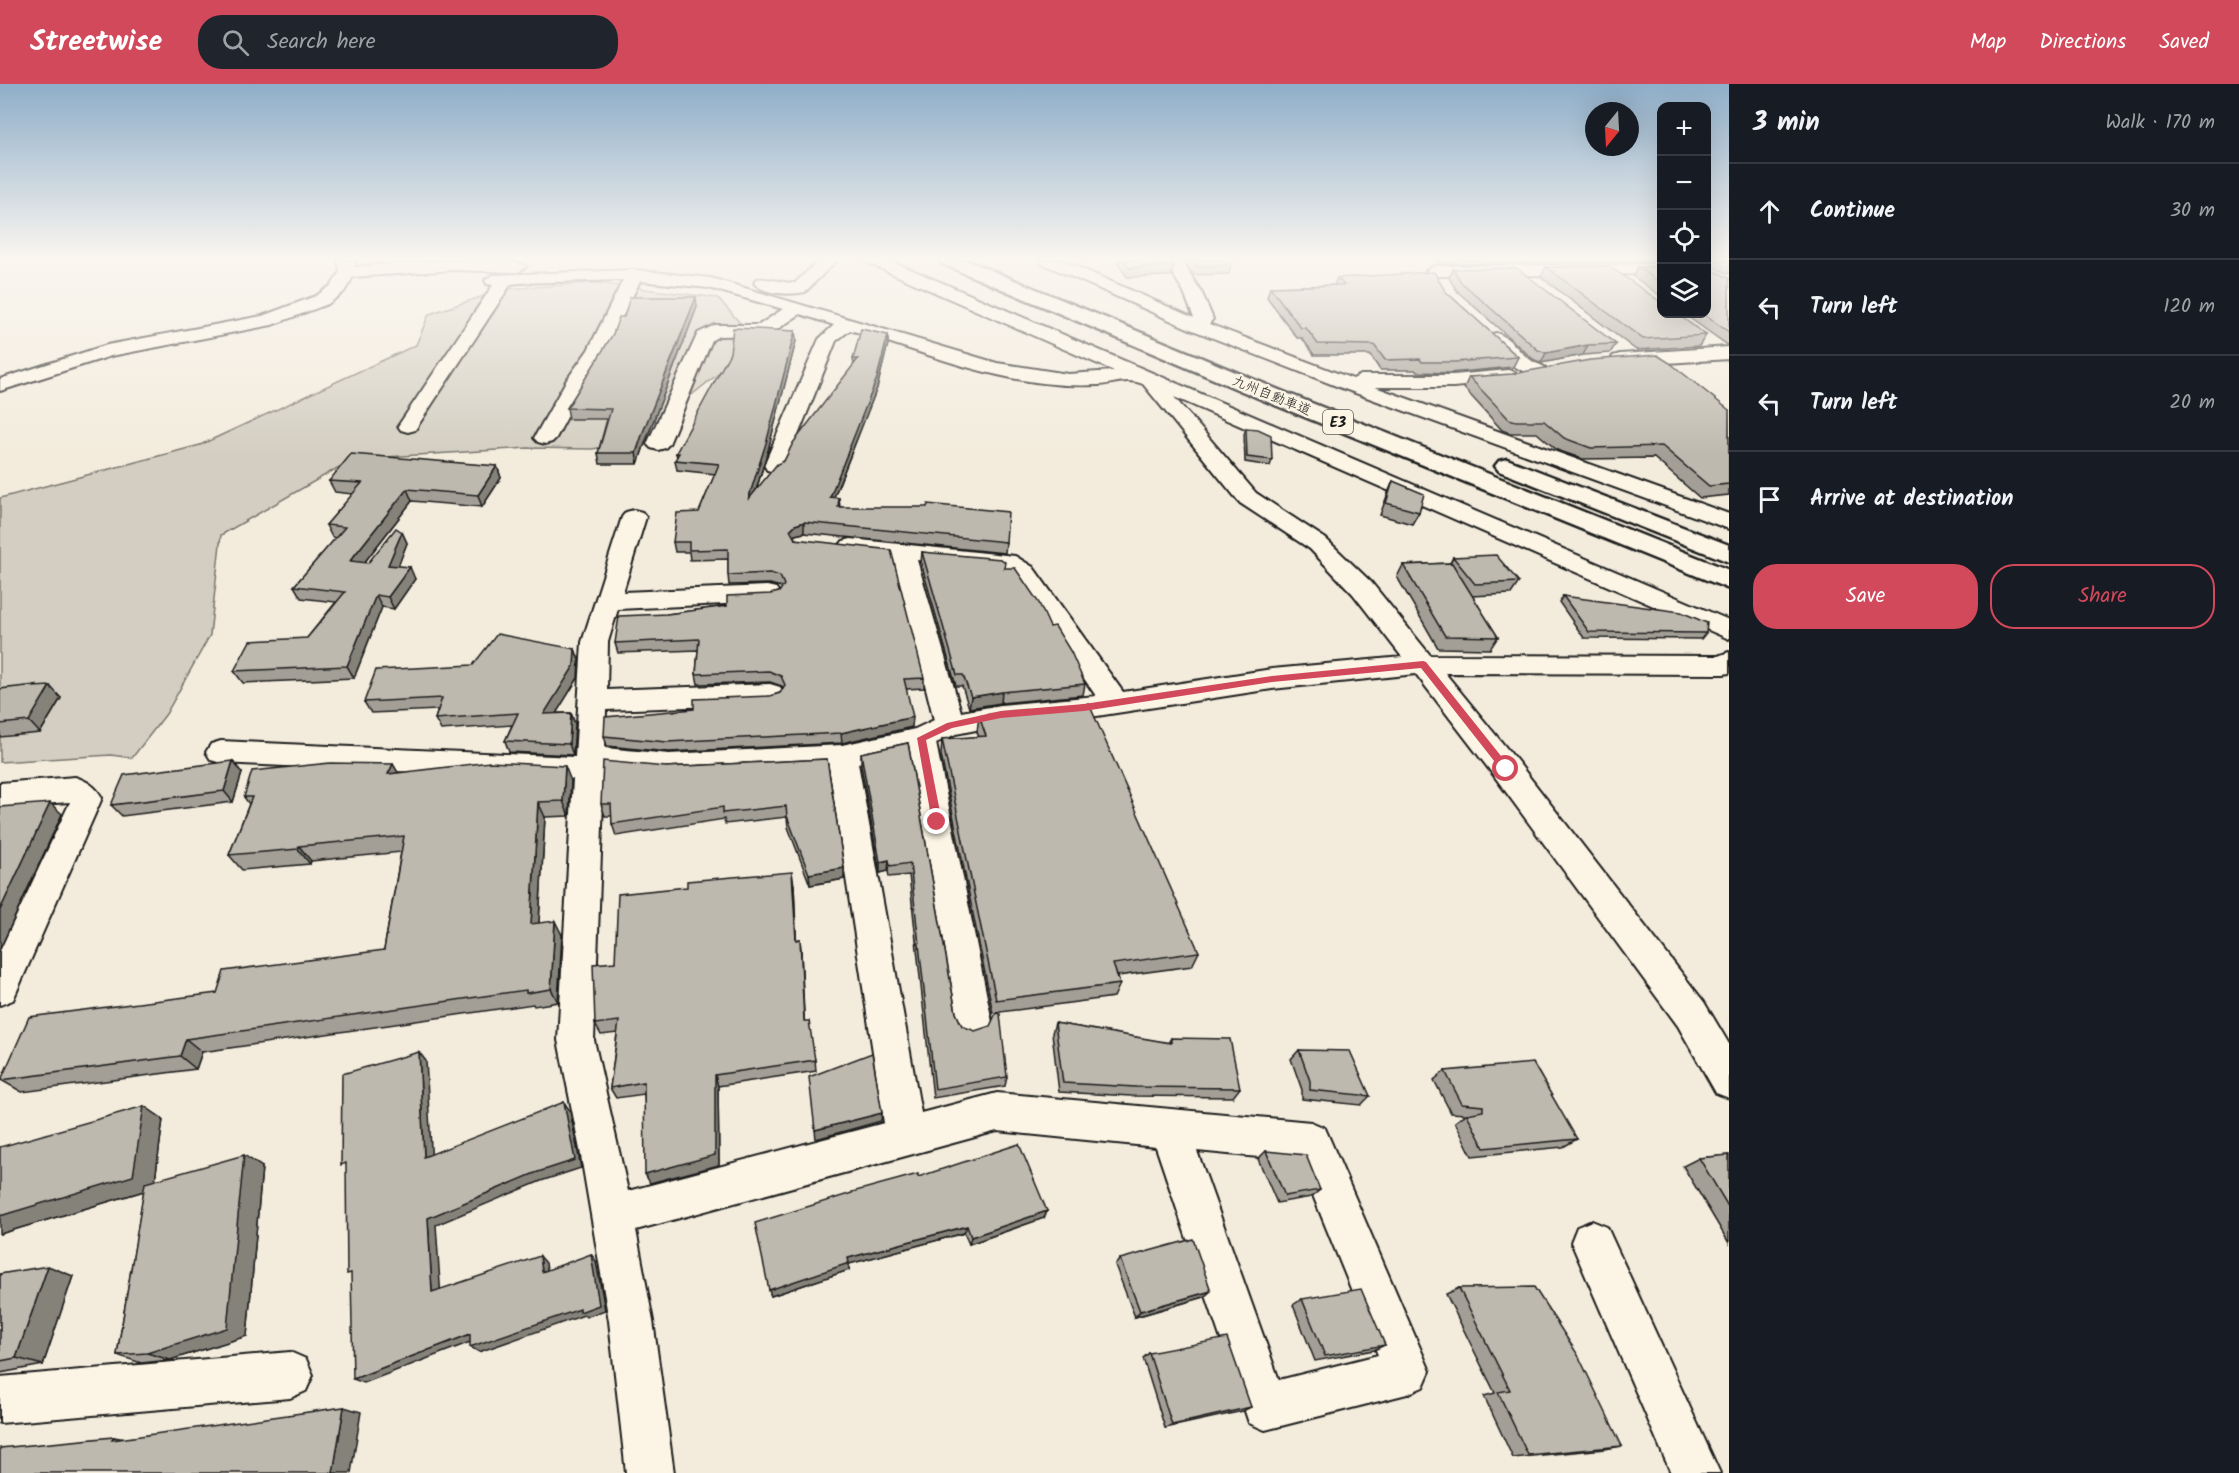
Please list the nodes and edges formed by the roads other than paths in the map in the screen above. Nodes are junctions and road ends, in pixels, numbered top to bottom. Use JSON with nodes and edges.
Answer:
{"nodes":[{"id":1,"x":246,"y":325,"type":"edge"},
{"id":2,"x":471,"y":325,"type":"edge"},
{"id":3,"x":609,"y":325,"type":"edge"},
{"id":4,"x":772,"y":325,"type":"edge"},
{"id":5,"x":845,"y":325,"type":"edge"},
{"id":6,"x":853,"y":325,"type":"edge"},
{"id":7,"x":1022,"y":325,"type":"edge"},
{"id":8,"x":1104,"y":325,"type":"edge"},
{"id":9,"x":1155,"y":325,"type":"edge"},
{"id":10,"x":1196,"y":325,"type":"edge"},
{"id":11,"x":1482,"y":326,"type":"edge"},
{"id":12,"x":1707,"y":340,"type":"edge"},
{"id":13,"x":1616,"y":346,"type":"edge"},
{"id":14,"x":1727,"y":353,"type":"edge"},
{"id":15,"x":1633,"y":359,"type":"junction"},
{"id":16,"x":1603,"y":361,"type":"edge"},
{"id":17,"x":1561,"y":367,"type":"edge"},
{"id":18,"x":1539,"y":371,"type":"junction"},
{"id":19,"x":1140,"y":376,"type":"junction"},
{"id":20,"x":1346,"y":382,"type":"junction"},
{"id":21,"x":0,"y":385,"type":"edge"},
{"id":22,"x":408,"y":426,"type":"dead end"},
{"id":23,"x":545,"y":438,"type":"dead end"},
{"id":24,"x":1442,"y":440,"type":"dead end"},
{"id":25,"x":658,"y":444,"type":"dead end"},
{"id":26,"x":1486,"y":458,"type":"dead end"},
{"id":27,"x":775,"y":465,"type":"edge"},
{"id":28,"x":634,"y":517,"type":"dead end"},
{"id":29,"x":1729,"y":522,"type":"edge"},
{"id":30,"x":826,"y":544,"type":"edge"},
{"id":31,"x":903,"y":551,"type":"junction"},
{"id":32,"x":1729,"y":554,"type":"edge"},
{"id":33,"x":1729,"y":580,"type":"edge"},
{"id":34,"x":770,"y":594,"type":"edge"},
{"id":35,"x":608,"y":601,"type":"junction"},
{"id":36,"x":1729,"y":630,"type":"edge"},
{"id":37,"x":1729,"y":661,"type":"edge"},
{"id":38,"x":1423,"y":664,"type":"junction"},
{"id":39,"x":770,"y":694,"type":"edge"},
{"id":40,"x":593,"y":701,"type":"junction"},
{"id":41,"x":1115,"y":702,"type":"junction"},
{"id":42,"x":936,"y":732,"type":"junction"},
{"id":43,"x":222,"y":752,"type":"dead end"},
{"id":44,"x":842,"y":756,"type":"junction"},
{"id":45,"x":591,"y":763,"type":"junction"},
{"id":46,"x":0,"y":795,"type":"edge"},
{"id":47,"x":0,"y":989,"type":"edge"},
{"id":48,"x":974,"y":1022,"type":"dead end"},
{"id":49,"x":1729,"y":1080,"type":"edge"},
{"id":50,"x":1170,"y":1129,"type":"junction"},
{"id":51,"x":906,"y":1138,"type":"junction"},
{"id":52,"x":612,"y":1216,"type":"junction"},
{"id":53,"x":1592,"y":1242,"type":"dead end"},
{"id":54,"x":290,"y":1375,"type":"dead end"},
{"id":55,"x":0,"y":1400,"type":"edge"},
{"id":56,"x":650,"y":1473,"type":"edge"},
{"id":57,"x":1696,"y":1473,"type":"edge"}],
"edges":[{"from":1,"to":21,"type":"street"},
{"from":2,"to":22,"type":"street"},
{"from":3,"to":23,"type":"street"},
{"from":4,"to":25,"type":"street"},
{"from":5,"to":27,"type":"street"},
{"from":6,"to":19,"type":"street"},
{"from":7,"to":19,"type":"street"},
{"from":8,"to":33,"type":"highway","name":"九州自動車道","number":"E3"},
{"from":9,"to":24,"type":"highway","name":"九州自動車道","number":"E3"},
{"from":10,"to":20,"type":"street"},
{"from":11,"to":18,"type":"street"},
{"from":12,"to":14,"type":"street"},
{"from":13,"to":15,"type":"street"},
{"from":14,"to":15,"type":"street"},
{"from":15,"to":16,"type":"street"},
{"from":17,"to":18,"type":"street"},
{"from":18,"to":20,"type":"street"},
{"from":19,"to":36,"type":"street"},
{"from":19,"to":38,"type":"street"},
{"from":20,"to":29,"type":"street"},
{"from":26,"to":32,"type":"highway"},
{"from":28,"to":35,"type":"street"},
{"from":30,"to":31,"type":"street"},
{"from":31,"to":41,"type":"street"},
{"from":31,"to":42,"type":"street"},
{"from":34,"to":35,"type":"street"},
{"from":35,"to":40,"type":"street"},
{"from":37,"to":38,"type":"street"},
{"from":38,"to":41,"type":"street"},
{"from":38,"to":49,"type":"street"},
{"from":39,"to":40,"type":"street"},
{"from":40,"to":45,"type":"street"},
{"from":41,"to":42,"type":"street"},
{"from":42,"to":44,"type":"street"},
{"from":42,"to":48,"type":"street"},
{"from":43,"to":45,"type":"street"},
{"from":44,"to":45,"type":"street"},
{"from":44,"to":51,"type":"street"},
{"from":45,"to":52,"type":"street"},
{"from":46,"to":47,"type":"street"},
{"from":50,"to":50,"type":"street"},
{"from":50,"to":51,"type":"street"},
{"from":51,"to":52,"type":"street"},
{"from":52,"to":56,"type":"street"},
{"from":53,"to":57,"type":"street"},
{"from":54,"to":55,"type":"street"}]}
